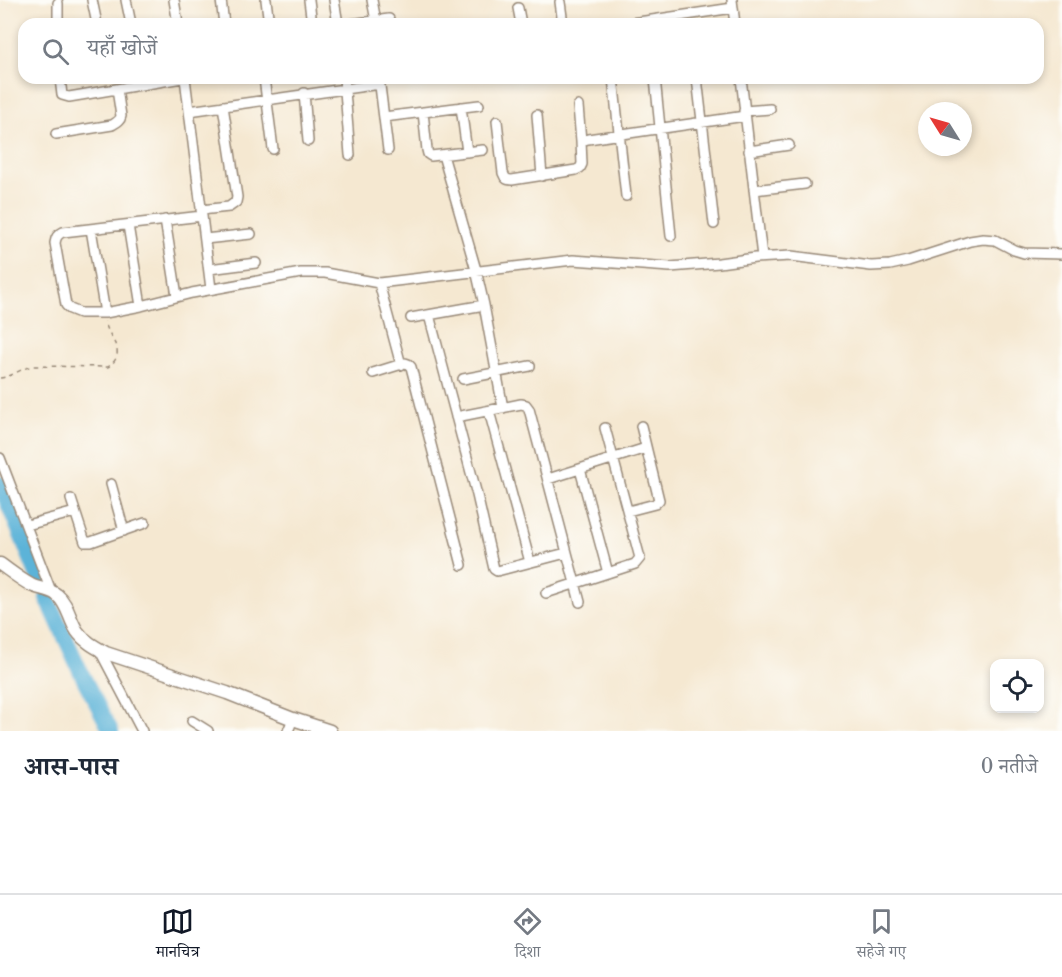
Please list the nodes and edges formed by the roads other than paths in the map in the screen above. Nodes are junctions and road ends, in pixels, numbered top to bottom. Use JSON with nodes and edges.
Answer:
{"nodes":[{"id":1,"x":92,"y":0,"type":"edge"},
{"id":2,"x":126,"y":0,"type":"edge"},
{"id":3,"x":174,"y":0,"type":"edge"},
{"id":4,"x":221,"y":0,"type":"edge"},
{"id":5,"x":266,"y":0,"type":"edge"},
{"id":6,"x":309,"y":0,"type":"edge"},
{"id":7,"x":334,"y":0,"type":"edge"},
{"id":8,"x":372,"y":0,"type":"edge"},
{"id":9,"x":560,"y":2,"type":"dead end"},
{"id":10,"x":57,"y":3,"type":"dead end"},
{"id":11,"x":733,"y":4,"type":"edge"},
{"id":12,"x":518,"y":8,"type":"dead end"},
{"id":13,"x":58,"y":18,"type":"edge"},
{"id":14,"x":96,"y":18,"type":"edge"},
{"id":15,"x":130,"y":18,"type":"edge"},
{"id":16,"x":177,"y":18,"type":"edge"},
{"id":17,"x":223,"y":18,"type":"edge"},
{"id":18,"x":268,"y":18,"type":"edge"},
{"id":19,"x":311,"y":18,"type":"edge"},
{"id":20,"x":337,"y":18,"type":"edge"},
{"id":21,"x":373,"y":18,"type":"edge"},
{"id":22,"x":520,"y":18,"type":"edge"},
{"id":23,"x":562,"y":18,"type":"edge"},
{"id":24,"x":693,"y":18,"type":"edge"},
{"id":25,"x":60,"y":84,"type":"edge"},
{"id":26,"x":140,"y":84,"type":"edge"},
{"id":27,"x":185,"y":84,"type":"edge"},
{"id":28,"x":265,"y":84,"type":"edge"},
{"id":29,"x":340,"y":84,"type":"edge"},
{"id":30,"x":344,"y":84,"type":"edge"},
{"id":31,"x":379,"y":84,"type":"edge"},
{"id":32,"x":614,"y":84,"type":"edge"},
{"id":33,"x":656,"y":84,"type":"edge"},
{"id":34,"x":698,"y":84,"type":"edge"},
{"id":35,"x":742,"y":84,"type":"edge"},
{"id":36,"x":117,"y":89,"type":"junction"},
{"id":37,"x":304,"y":93,"type":"junction"},
{"id":38,"x":266,"y":99,"type":"junction"},
{"id":39,"x":479,"y":105,"type":"dead end"},
{"id":40,"x":224,"y":106,"type":"junction"},
{"id":41,"x":578,"y":106,"type":"dead end"},
{"id":42,"x":461,"y":107,"type":"junction"},
{"id":43,"x":770,"y":109,"type":"dead end"},
{"id":44,"x":189,"y":111,"type":"junction"},
{"id":45,"x":423,"y":112,"type":"junction"},
{"id":46,"x":745,"y":114,"type":"junction"},
{"id":47,"x":537,"y":115,"type":"dead end"},
{"id":48,"x":384,"y":117,"type":"junction"},
{"id":49,"x":497,"y":121,"type":"dead end"},
{"id":50,"x":702,"y":123,"type":"junction"},
{"id":51,"x":660,"y":128,"type":"junction"},
{"id":52,"x":56,"y":134,"type":"dead end"},
{"id":53,"x":619,"y":134,"type":"junction"},
{"id":54,"x":308,"y":141,"type":"dead end"},
{"id":55,"x":581,"y":141,"type":"junction"},
{"id":56,"x":789,"y":145,"type":"dead end"},
{"id":57,"x":273,"y":149,"type":"dead end"},
{"id":58,"x":388,"y":150,"type":"dead end"},
{"id":59,"x":483,"y":150,"type":"dead end"},
{"id":60,"x":467,"y":152,"type":"junction"},
{"id":61,"x":749,"y":152,"type":"junction"},
{"id":62,"x":350,"y":155,"type":"dead end"},
{"id":63,"x":443,"y":155,"type":"junction"},
{"id":64,"x":542,"y":176,"type":"junction"},
{"id":65,"x":805,"y":184,"type":"dead end"},
{"id":66,"x":754,"y":190,"type":"junction"},
{"id":67,"x":626,"y":196,"type":"dead end"},
{"id":68,"x":201,"y":213,"type":"junction"},
{"id":69,"x":165,"y":220,"type":"junction"},
{"id":70,"x":714,"y":224,"type":"dead end"},
{"id":71,"x":128,"y":225,"type":"junction"},
{"id":72,"x":91,"y":229,"type":"junction"},
{"id":73,"x":251,"y":234,"type":"dead end"},
{"id":74,"x":671,"y":236,"type":"dead end"},
{"id":75,"x":205,"y":239,"type":"junction"},
{"id":76,"x":1062,"y":254,"type":"edge"},
{"id":77,"x":762,"y":257,"type":"junction"},
{"id":78,"x":256,"y":263,"type":"dead end"},
{"id":79,"x":209,"y":268,"type":"junction"},
{"id":80,"x":476,"y":270,"type":"junction"},
{"id":81,"x":379,"y":283,"type":"junction"},
{"id":82,"x":212,"y":289,"type":"junction"},
{"id":83,"x":177,"y":296,"type":"junction"},
{"id":84,"x":484,"y":305,"type":"junction"},
{"id":85,"x":141,"y":306,"type":"junction"},
{"id":86,"x":105,"y":314,"type":"junction"},
{"id":87,"x":429,"y":315,"type":"junction"},
{"id":88,"x":411,"y":318,"type":"dead end"},
{"id":89,"x":400,"y":364,"type":"junction"},
{"id":90,"x":530,"y":366,"type":"dead end"},
{"id":91,"x":496,"y":372,"type":"junction"},
{"id":92,"x":373,"y":373,"type":"dead end"},
{"id":93,"x":463,"y":379,"type":"dead end"},
{"id":94,"x":503,"y":408,"type":"junction"},
{"id":95,"x":489,"y":411,"type":"junction"},
{"id":96,"x":456,"y":417,"type":"junction"},
{"id":97,"x":641,"y":426,"type":"dead end"},
{"id":98,"x":605,"y":428,"type":"dead end"},
{"id":99,"x":646,"y":448,"type":"junction"},
{"id":100,"x":0,"y":458,"type":"edge"},
{"id":101,"x":613,"y":458,"type":"junction"},
{"id":102,"x":580,"y":469,"type":"junction"},
{"id":103,"x":548,"y":479,"type":"junction"},
{"id":104,"x":111,"y":484,"type":"dead end"},
{"id":105,"x":71,"y":499,"type":"dead end"},
{"id":106,"x":628,"y":511,"type":"junction"},
{"id":107,"x":75,"y":512,"type":"junction"},
{"id":108,"x":145,"y":523,"type":"dead end"},
{"id":109,"x":27,"y":525,"type":"junction"},
{"id":110,"x":124,"y":531,"type":"junction"},
{"id":111,"x":566,"y":553,"type":"junction"},
{"id":112,"x":530,"y":562,"type":"junction"},
{"id":113,"x":0,"y":564,"type":"edge"},
{"id":114,"x":462,"y":565,"type":"dead end"},
{"id":115,"x":608,"y":573,"type":"junction"},
{"id":116,"x":574,"y":584,"type":"junction"},
{"id":117,"x":51,"y":591,"type":"junction"},
{"id":118,"x":546,"y":593,"type":"dead end"},
{"id":119,"x":580,"y":602,"type":"dead end"},
{"id":120,"x":99,"y":649,"type":"junction"},
{"id":121,"x":293,"y":719,"type":"junction"},
{"id":122,"x":192,"y":721,"type":"dead end"},
{"id":123,"x":142,"y":731,"type":"edge"},
{"id":124,"x":208,"y":731,"type":"edge"},
{"id":125,"x":288,"y":731,"type":"edge"},
{"id":126,"x":330,"y":731,"type":"edge"}],
"edges":[{"from":1,"to":14,"type":"street"},
{"from":2,"to":15,"type":"street"},
{"from":3,"to":16,"type":"street"},
{"from":4,"to":17,"type":"street"},
{"from":5,"to":18,"type":"street"},
{"from":6,"to":19,"type":"street"},
{"from":7,"to":20,"type":"street"},
{"from":8,"to":21,"type":"street"},
{"from":9,"to":23,"type":"street"},
{"from":10,"to":13,"type":"street"},
{"from":11,"to":24,"type":"street"},
{"from":12,"to":22,"type":"street"},
{"from":25,"to":36,"type":"street"},
{"from":26,"to":36,"type":"street"},
{"from":27,"to":44,"type":"street"},
{"from":28,"to":38,"type":"street"},
{"from":29,"to":37,"type":"street"},
{"from":30,"to":62,"type":"street"},
{"from":31,"to":48,"type":"street"},
{"from":32,"to":53,"type":"street"},
{"from":33,"to":51,"type":"street"},
{"from":34,"to":50,"type":"street"},
{"from":35,"to":46,"type":"street"},
{"from":36,"to":52,"type":"street"},
{"from":37,"to":38,"type":"street"},
{"from":37,"to":54,"type":"street"},
{"from":38,"to":40,"type":"street"},
{"from":38,"to":57,"type":"street"},
{"from":39,"to":42,"type":"street"},
{"from":40,"to":44,"type":"street"},
{"from":40,"to":68,"type":"street"},
{"from":41,"to":55,"type":"street"},
{"from":42,"to":45,"type":"street"},
{"from":42,"to":60,"type":"street"},
{"from":43,"to":46,"type":"street"},
{"from":44,"to":68,"type":"street"},
{"from":45,"to":48,"type":"street"},
{"from":45,"to":63,"type":"street"},
{"from":46,"to":50,"type":"street"},
{"from":46,"to":61,"type":"street"},
{"from":47,"to":64,"type":"street"},
{"from":48,"to":58,"type":"street"},
{"from":49,"to":64,"type":"street"},
{"from":50,"to":51,"type":"street"},
{"from":50,"to":70,"type":"street"},
{"from":51,"to":53,"type":"street"},
{"from":51,"to":74,"type":"street"},
{"from":53,"to":55,"type":"street"},
{"from":53,"to":67,"type":"street"},
{"from":55,"to":64,"type":"street"},
{"from":56,"to":61,"type":"street"},
{"from":59,"to":60,"type":"street"},
{"from":60,"to":63,"type":"street"},
{"from":61,"to":66,"type":"street"},
{"from":63,"to":80,"type":"street"},
{"from":65,"to":66,"type":"street"},
{"from":66,"to":77,"type":"street"},
{"from":68,"to":69,"type":"street"},
{"from":68,"to":75,"type":"street"},
{"from":69,"to":71,"type":"street"},
{"from":69,"to":83,"type":"street"},
{"from":71,"to":72,"type":"street"},
{"from":71,"to":85,"type":"street"},
{"from":72,"to":86,"type":"street"},
{"from":72,"to":86,"type":"street"},
{"from":73,"to":75,"type":"street"},
{"from":75,"to":79,"type":"street"},
{"from":76,"to":77,"type":"street"},
{"from":77,"to":80,"type":"street"},
{"from":78,"to":79,"type":"street"},
{"from":79,"to":82,"type":"street"},
{"from":80,"to":81,"type":"street"},
{"from":80,"to":84,"type":"street"},
{"from":81,"to":82,"type":"street"},
{"from":81,"to":89,"type":"street"},
{"from":82,"to":83,"type":"street"},
{"from":83,"to":85,"type":"street"},
{"from":84,"to":87,"type":"street"},
{"from":84,"to":91,"type":"street"},
{"from":85,"to":86,"type":"street"},
{"from":87,"to":88,"type":"street"},
{"from":87,"to":96,"type":"street"},
{"from":89,"to":92,"type":"street"},
{"from":89,"to":114,"type":"street"},
{"from":90,"to":91,"type":"street"},
{"from":91,"to":93,"type":"street"},
{"from":91,"to":94,"type":"street"},
{"from":94,"to":95,"type":"street"},
{"from":94,"to":103,"type":"street"},
{"from":95,"to":96,"type":"street"},
{"from":95,"to":112,"type":"street"},
{"from":96,"to":112,"type":"street"},
{"from":97,"to":99,"type":"street"},
{"from":98,"to":101,"type":"street"},
{"from":99,"to":101,"type":"street"},
{"from":99,"to":106,"type":"street"},
{"from":100,"to":109,"type":"street"},
{"from":101,"to":102,"type":"street"},
{"from":101,"to":106,"type":"street"},
{"from":102,"to":103,"type":"street"},
{"from":102,"to":115,"type":"street"},
{"from":103,"to":111,"type":"street"},
{"from":104,"to":110,"type":"street"},
{"from":105,"to":107,"type":"street"},
{"from":106,"to":115,"type":"street"},
{"from":107,"to":109,"type":"street"},
{"from":107,"to":110,"type":"street"},
{"from":108,"to":110,"type":"street"},
{"from":109,"to":117,"type":"street"},
{"from":111,"to":112,"type":"street"},
{"from":111,"to":116,"type":"street"},
{"from":113,"to":117,"type":"street"},
{"from":115,"to":116,"type":"street"},
{"from":116,"to":118,"type":"street"},
{"from":116,"to":119,"type":"street"},
{"from":117,"to":120,"type":"street"},
{"from":120,"to":121,"type":"street"},
{"from":120,"to":123,"type":"street"},
{"from":121,"to":125,"type":"street"},
{"from":121,"to":126,"type":"street"},
{"from":122,"to":124,"type":"street"}]}
